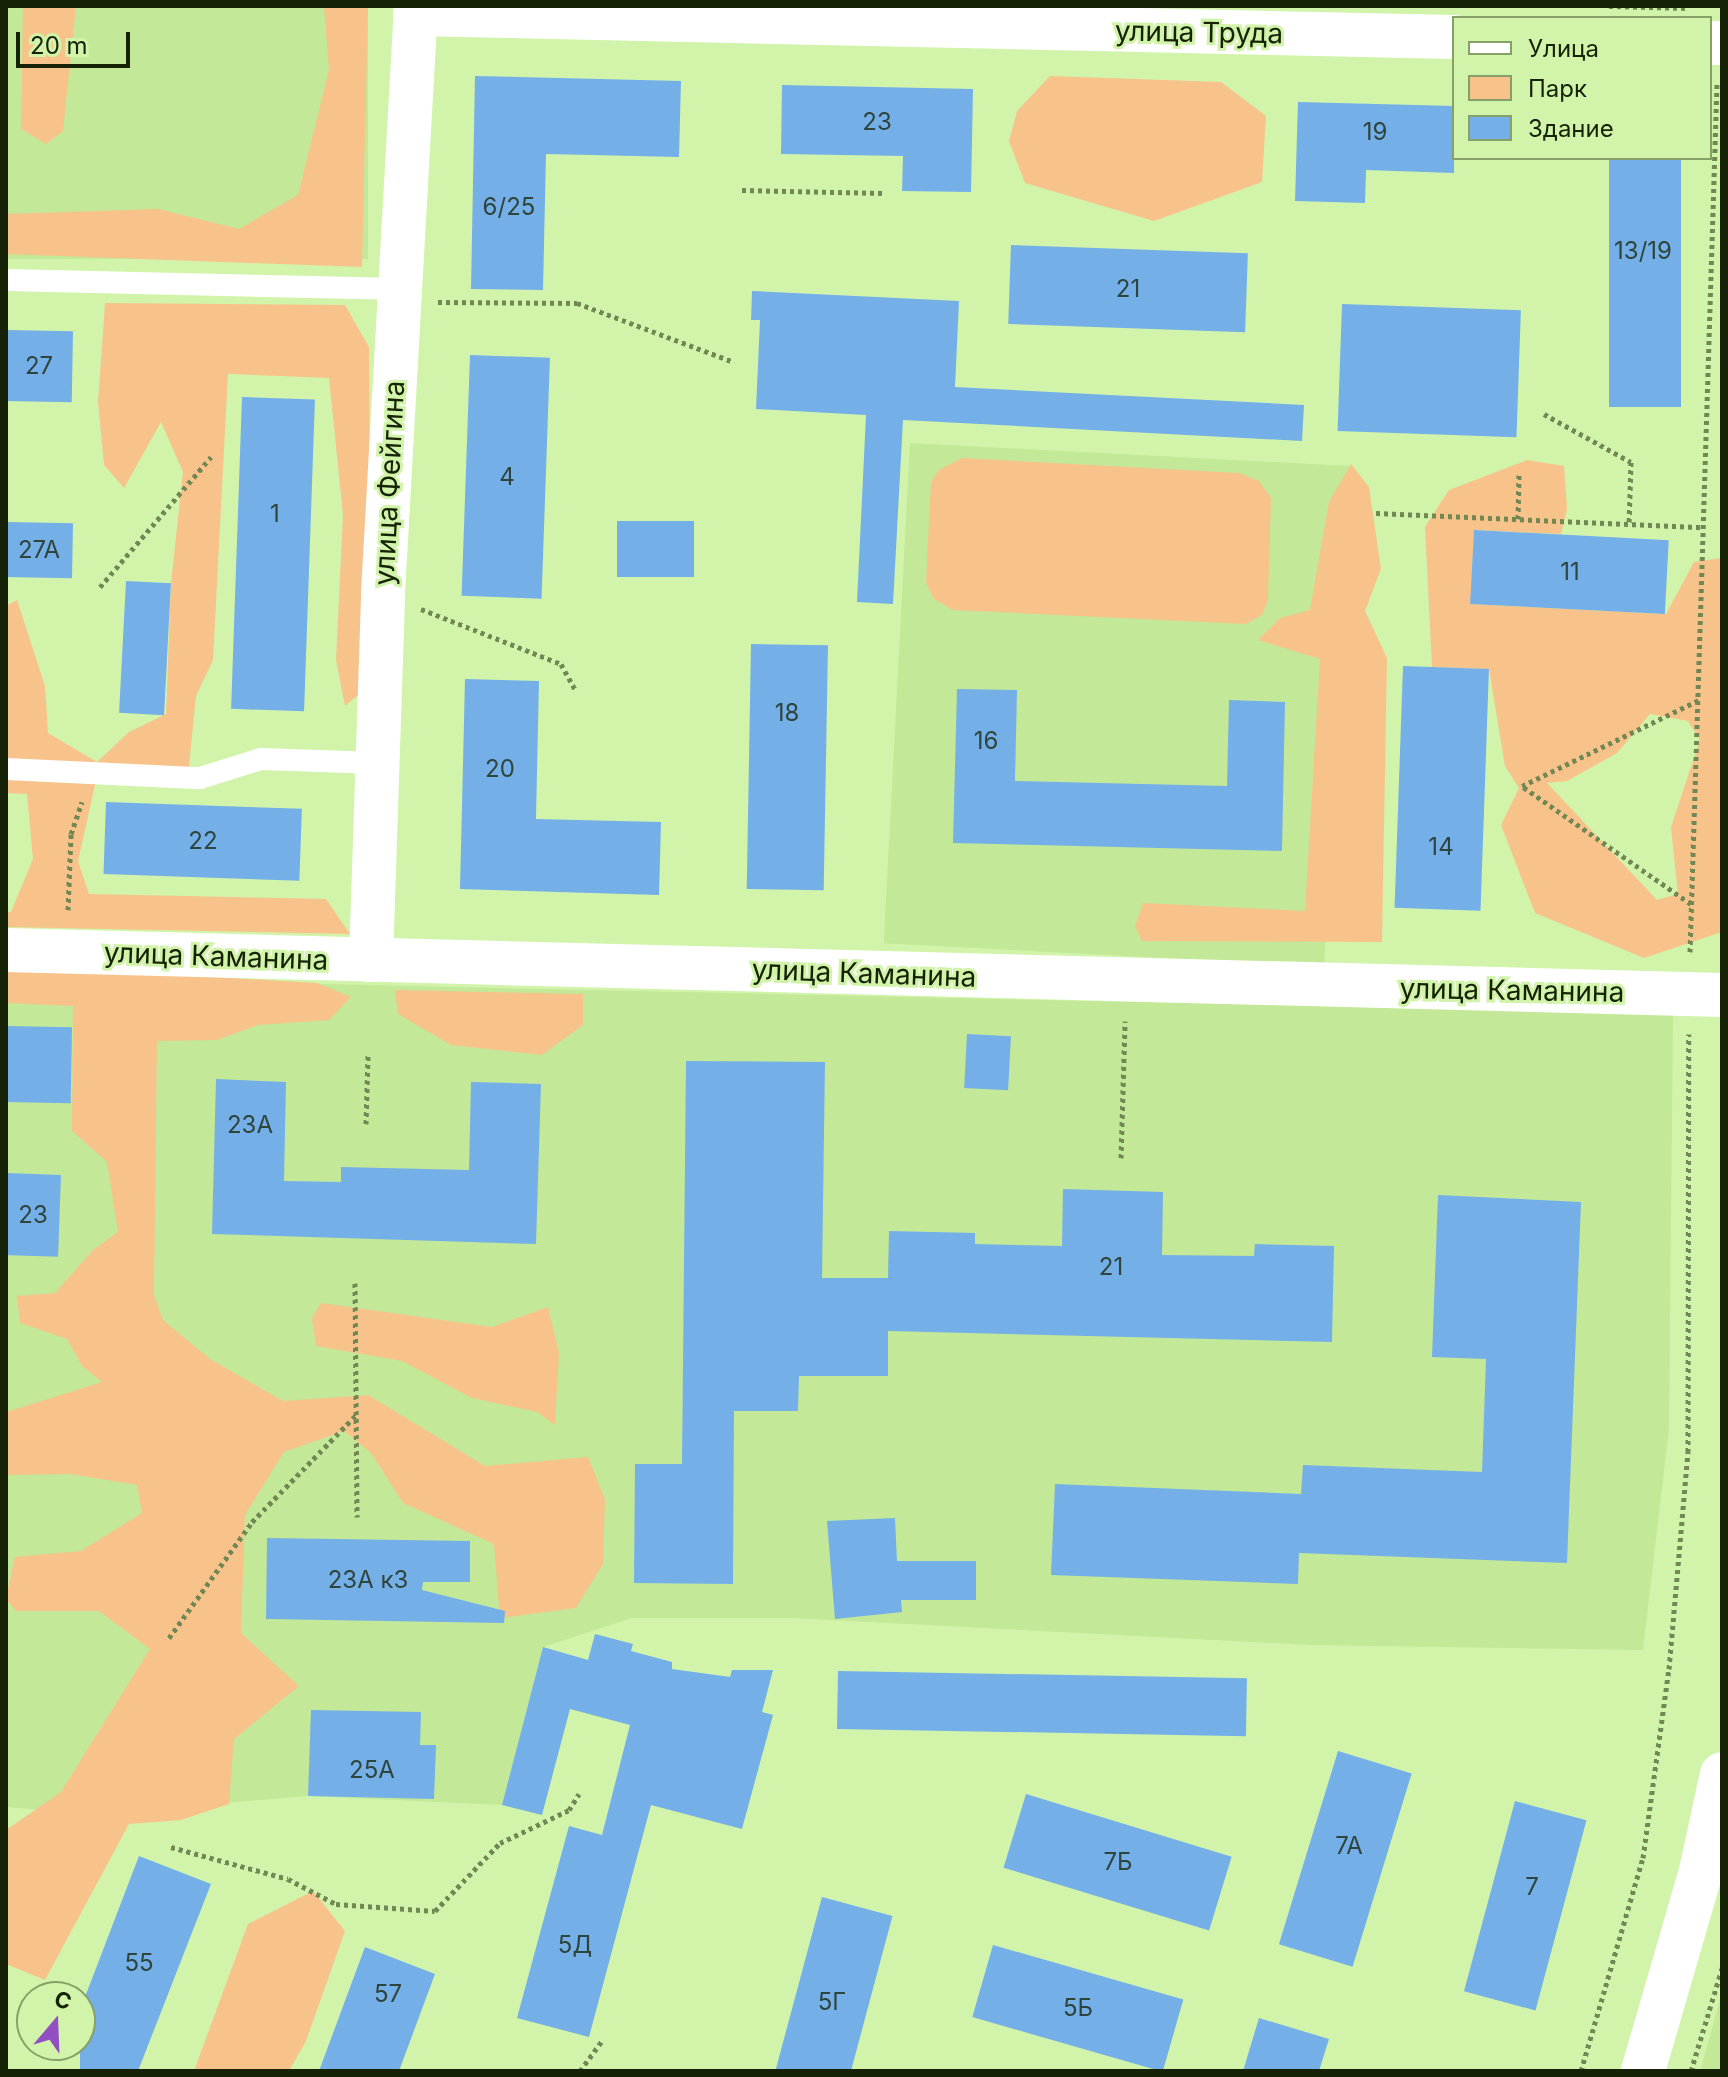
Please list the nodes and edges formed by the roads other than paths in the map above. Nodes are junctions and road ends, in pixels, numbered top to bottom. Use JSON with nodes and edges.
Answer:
{"nodes":[{"id":1,"x":416,"y":10,"type":"edge"},
{"id":2,"x":1452,"y":37,"type":"edge"},
{"id":3,"x":6,"y":280,"type":"edge"},
{"id":4,"x":400,"y":295,"type":"junction"},
{"id":5,"x":378,"y":763,"type":"junction"},
{"id":6,"x":6,"y":769,"type":"edge"},
{"id":7,"x":6,"y":950,"type":"edge"},
{"id":8,"x":371,"y":972,"type":"junction"},
{"id":9,"x":1705,"y":995,"type":"edge"},
{"id":10,"x":1722,"y":1774,"type":"edge"},
{"id":11,"x":1711,"y":1874,"type":"edge"},
{"id":12,"x":1643,"y":2071,"type":"edge"}],
"edges":[{"from":1,"to":2,"type":"street","name":"улица Труда"},
{"from":1,"to":4,"type":"street","name":"улица Фейгина"},
{"from":3,"to":4,"type":"lane"},
{"from":4,"to":5,"type":"street","name":"улица Фейгина"},
{"from":5,"to":6,"type":"lane"},
{"from":5,"to":8,"type":"street","name":"улица Фейгина"},
{"from":7,"to":8,"type":"street","name":"улица Каманина"},
{"from":8,"to":9,"type":"street","name":"улица Каманина"},
{"from":10,"to":11,"type":"street"},
{"from":11,"to":12,"type":"street"}]}
